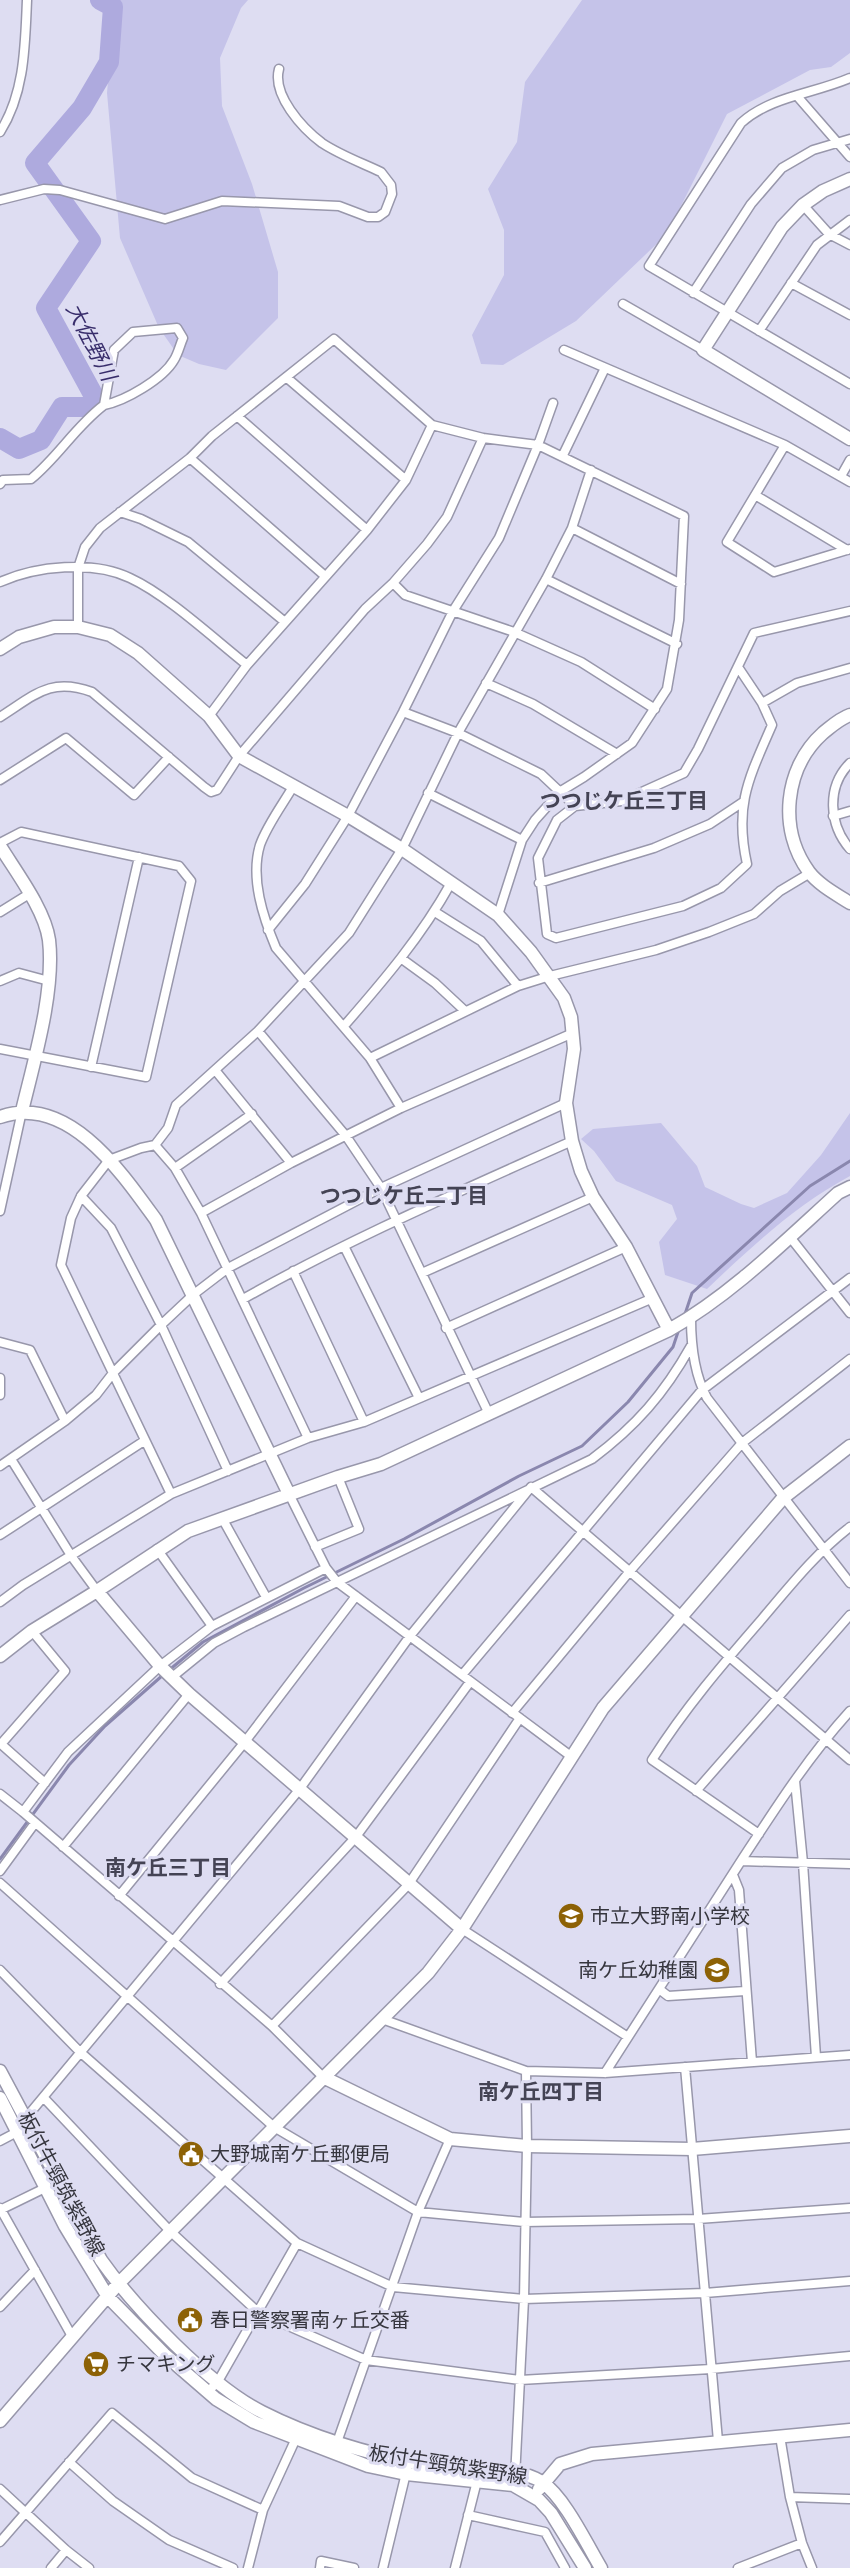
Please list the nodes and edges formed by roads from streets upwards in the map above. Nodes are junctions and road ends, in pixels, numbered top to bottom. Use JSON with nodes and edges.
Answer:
{"nodes":[{"id":1,"x":27,"y":0,"type":"edge"},
{"id":2,"x":279,"y":69,"type":"dead end"},
{"id":3,"x":850,"y":78,"type":"edge"},
{"id":4,"x":797,"y":96,"type":"junction"},
{"id":5,"x":0,"y":132,"type":"edge"},
{"id":6,"x":850,"y":139,"type":"edge"},
{"id":7,"x":839,"y":142,"type":"junction"},
{"id":8,"x":850,"y":157,"type":"edge"},
{"id":9,"x":850,"y":179,"type":"edge"},
{"id":10,"x":0,"y":200,"type":"edge"},
{"id":11,"x":803,"y":205,"type":"junction"},
{"id":12,"x":850,"y":220,"type":"edge"},
{"id":13,"x":829,"y":234,"type":"junction"},
{"id":14,"x":850,"y":246,"type":"edge"},
{"id":15,"x":791,"y":283,"type":"junction"},
{"id":16,"x":693,"y":293,"type":"junction"},
{"id":17,"x":623,"y":304,"type":"dead end"},
{"id":18,"x":726,"y":311,"type":"junction"},
{"id":19,"x":850,"y":315,"type":"edge"},
{"id":20,"x":759,"y":331,"type":"junction"},
{"id":21,"x":564,"y":350,"type":"dead end"},
{"id":22,"x":703,"y":350,"type":"junction"},
{"id":23,"x":604,"y":368,"type":"junction"},
{"id":24,"x":286,"y":377,"type":"junction"},
{"id":25,"x":850,"y":384,"type":"edge"},
{"id":26,"x":553,"y":403,"type":"dead end"},
{"id":27,"x":104,"y":405,"type":"junction"},
{"id":28,"x":237,"y":416,"type":"junction"},
{"id":29,"x":432,"y":425,"type":"junction"},
{"id":30,"x":483,"y":438,"type":"junction"},
{"id":31,"x":850,"y":439,"type":"edge"},
{"id":32,"x":538,"y":445,"type":"junction"},
{"id":33,"x":785,"y":445,"type":"junction"},
{"id":34,"x":563,"y":455,"type":"junction"},
{"id":35,"x":190,"y":458,"type":"junction"},
{"id":36,"x":850,"y":460,"type":"edge"},
{"id":37,"x":591,"y":470,"type":"junction"},
{"id":38,"x":841,"y":476,"type":"junction"},
{"id":39,"x":406,"y":480,"type":"junction"},
{"id":40,"x":850,"y":482,"type":"edge"},
{"id":41,"x":0,"y":484,"type":"edge"},
{"id":42,"x":755,"y":495,"type":"junction"},
{"id":43,"x":120,"y":512,"type":"junction"},
{"id":44,"x":572,"y":528,"type":"junction"},
{"id":45,"x":367,"y":530,"type":"junction"},
{"id":46,"x":848,"y":550,"type":"edge"},
{"id":47,"x":78,"y":568,"type":"junction"},
{"id":48,"x":326,"y":576,"type":"junction"},
{"id":49,"x":546,"y":579,"type":"junction"},
{"id":50,"x":0,"y":582,"type":"edge"},
{"id":51,"x":393,"y":583,"type":"junction"},
{"id":52,"x":681,"y":584,"type":"junction"},
{"id":53,"x":850,"y":610,"type":"edge"},
{"id":54,"x":453,"y":611,"type":"junction"},
{"id":55,"x":285,"y":622,"type":"junction"},
{"id":56,"x":78,"y":627,"type":"junction"},
{"id":57,"x":514,"y":632,"type":"junction"},
{"id":58,"x":677,"y":644,"type":"junction"},
{"id":59,"x":0,"y":649,"type":"edge"},
{"id":60,"x":247,"y":665,"type":"junction"},
{"id":61,"x":738,"y":667,"type":"junction"},
{"id":62,"x":850,"y":668,"type":"edge"},
{"id":63,"x":486,"y":683,"type":"junction"},
{"id":64,"x":762,"y":703,"type":"junction"},
{"id":65,"x":655,"y":708,"type":"junction"},
{"id":66,"x":404,"y":712,"type":"junction"},
{"id":67,"x":209,"y":716,"type":"junction"},
{"id":68,"x":850,"y":716,"type":"edge"},
{"id":69,"x":0,"y":717,"type":"edge"},
{"id":70,"x":458,"y":734,"type":"junction"},
{"id":71,"x":617,"y":754,"type":"junction"},
{"id":72,"x":239,"y":756,"type":"junction"},
{"id":73,"x":169,"y":757,"type":"junction"},
{"id":74,"x":850,"y":763,"type":"edge"},
{"id":75,"x":0,"y":780,"type":"edge"},
{"id":76,"x":294,"y":785,"type":"junction"},
{"id":77,"x":561,"y":791,"type":"junction"},
{"id":78,"x":428,"y":793,"type":"junction"},
{"id":79,"x":743,"y":802,"type":"junction"},
{"id":80,"x":575,"y":806,"type":"junction"},
{"id":81,"x":850,"y":811,"type":"edge"},
{"id":82,"x":348,"y":816,"type":"junction"},
{"id":83,"x":833,"y":816,"type":"junction"},
{"id":84,"x":522,"y":840,"type":"junction"},
{"id":85,"x":0,"y":844,"type":"edge"},
{"id":86,"x":402,"y":849,"type":"junction"},
{"id":87,"x":850,"y":849,"type":"edge"},
{"id":88,"x":139,"y":857,"type":"junction"},
{"id":89,"x":810,"y":873,"type":"junction"},
{"id":90,"x":451,"y":883,"type":"junction"},
{"id":91,"x":539,"y":883,"type":"junction"},
{"id":92,"x":29,"y":894,"type":"junction"},
{"id":93,"x":850,"y":903,"type":"edge"},
{"id":94,"x":0,"y":912,"type":"edge"},
{"id":95,"x":435,"y":912,"type":"junction"},
{"id":96,"x":498,"y":915,"type":"junction"},
{"id":97,"x":268,"y":930,"type":"junction"},
{"id":98,"x":402,"y":959,"type":"junction"},
{"id":99,"x":550,"y":976,"type":"junction"},
{"id":100,"x":0,"y":981,"type":"edge"},
{"id":101,"x":49,"y":981,"type":"junction"},
{"id":102,"x":305,"y":981,"type":"junction"},
{"id":103,"x":518,"y":986,"type":"junction"},
{"id":104,"x":465,"y":1011,"type":"junction"},
{"id":105,"x":344,"y":1026,"type":"junction"},
{"id":106,"x":258,"y":1031,"type":"junction"},
{"id":107,"x":573,"y":1033,"type":"junction"},
{"id":108,"x":0,"y":1049,"type":"edge"},
{"id":109,"x":36,"y":1055,"type":"junction"},
{"id":110,"x":370,"y":1058,"type":"junction"},
{"id":111,"x":91,"y":1066,"type":"junction"},
{"id":112,"x":214,"y":1070,"type":"junction"},
{"id":113,"x":566,"y":1103,"type":"junction"},
{"id":114,"x":401,"y":1108,"type":"junction"},
{"id":115,"x":22,"y":1112,"type":"junction"},
{"id":116,"x":252,"y":1114,"type":"junction"},
{"id":117,"x":0,"y":1117,"type":"edge"},
{"id":118,"x":346,"y":1136,"type":"junction"},
{"id":119,"x":572,"y":1141,"type":"junction"},
{"id":120,"x":155,"y":1145,"type":"junction"},
{"id":121,"x":109,"y":1160,"type":"junction"},
{"id":122,"x":291,"y":1163,"type":"junction"},
{"id":123,"x":175,"y":1168,"type":"junction"},
{"id":124,"x":4,"y":1176,"type":"edge"},
{"id":125,"x":850,"y":1187,"type":"edge"},
{"id":126,"x":381,"y":1188,"type":"junction"},
{"id":127,"x":81,"y":1196,"type":"junction"},
{"id":128,"x":593,"y":1197,"type":"junction"},
{"id":129,"x":0,"y":1211,"type":"edge"},
{"id":130,"x":201,"y":1213,"type":"junction"},
{"id":131,"x":395,"y":1220,"type":"junction"},
{"id":132,"x":790,"y":1237,"type":"junction"},
{"id":133,"x":344,"y":1246,"type":"junction"},
{"id":134,"x":626,"y":1247,"type":"junction"},
{"id":135,"x":228,"y":1268,"type":"junction"},
{"id":136,"x":293,"y":1271,"type":"junction"},
{"id":137,"x":422,"y":1273,"type":"junction"},
{"id":138,"x":850,"y":1278,"type":"edge"},
{"id":139,"x":833,"y":1291,"type":"junction"},
{"id":140,"x":194,"y":1294,"type":"junction"},
{"id":141,"x":653,"y":1298,"type":"junction"},
{"id":142,"x":243,"y":1299,"type":"junction"},
{"id":143,"x":850,"y":1313,"type":"edge"},
{"id":144,"x":691,"y":1318,"type":"junction"},
{"id":145,"x":161,"y":1325,"type":"junction"},
{"id":146,"x":446,"y":1328,"type":"junction"},
{"id":147,"x":669,"y":1330,"type":"junction"},
{"id":148,"x":0,"y":1342,"type":"edge"},
{"id":149,"x":691,"y":1346,"type":"junction"},
{"id":150,"x":850,"y":1359,"type":"edge"},
{"id":151,"x":113,"y":1373,"type":"junction"},
{"id":152,"x":0,"y":1378,"type":"edge"},
{"id":153,"x":471,"y":1378,"type":"junction"},
{"id":154,"x":702,"y":1390,"type":"junction"},
{"id":155,"x":0,"y":1395,"type":"edge"},
{"id":156,"x":419,"y":1398,"type":"junction"},
{"id":157,"x":489,"y":1414,"type":"junction"},
{"id":158,"x":65,"y":1422,"type":"junction"},
{"id":159,"x":364,"y":1422,"type":"junction"},
{"id":160,"x":308,"y":1438,"type":"junction"},
{"id":161,"x":144,"y":1441,"type":"junction"},
{"id":162,"x":742,"y":1443,"type":"junction"},
{"id":163,"x":850,"y":1446,"type":"edge"},
{"id":164,"x":270,"y":1455,"type":"junction"},
{"id":165,"x":11,"y":1459,"type":"junction"},
{"id":166,"x":0,"y":1466,"type":"edge"},
{"id":167,"x":228,"y":1471,"type":"junction"},
{"id":168,"x":338,"y":1477,"type":"junction"},
{"id":169,"x":531,"y":1487,"type":"junction"},
{"id":170,"x":171,"y":1494,"type":"junction"},
{"id":171,"x":289,"y":1494,"type":"junction"},
{"id":172,"x":783,"y":1498,"type":"junction"},
{"id":173,"x":42,"y":1509,"type":"junction"},
{"id":174,"x":222,"y":1518,"type":"junction"},
{"id":175,"x":850,"y":1527,"type":"edge"},
{"id":176,"x":582,"y":1531,"type":"junction"},
{"id":177,"x":0,"y":1535,"type":"edge"},
{"id":178,"x":315,"y":1546,"type":"junction"},
{"id":179,"x":823,"y":1548,"type":"junction"},
{"id":180,"x":158,"y":1549,"type":"junction"},
{"id":181,"x":72,"y":1557,"type":"junction"},
{"id":182,"x":326,"y":1568,"type":"junction"},
{"id":183,"x":630,"y":1571,"type":"junction"},
{"id":184,"x":337,"y":1582,"type":"junction"},
{"id":185,"x":850,"y":1583,"type":"edge"},
{"id":186,"x":97,"y":1591,"type":"junction"},
{"id":187,"x":356,"y":1596,"type":"junction"},
{"id":188,"x":266,"y":1597,"type":"junction"},
{"id":189,"x":0,"y":1602,"type":"edge"},
{"id":190,"x":850,"y":1615,"type":"edge"},
{"id":191,"x":682,"y":1616,"type":"junction"},
{"id":192,"x":212,"y":1626,"type":"junction"},
{"id":193,"x":32,"y":1631,"type":"junction"},
{"id":194,"x":410,"y":1636,"type":"junction"},
{"id":195,"x":0,"y":1656,"type":"edge"},
{"id":196,"x":730,"y":1656,"type":"junction"},
{"id":197,"x":160,"y":1666,"type":"junction"},
{"id":198,"x":462,"y":1675,"type":"junction"},
{"id":199,"x":171,"y":1678,"type":"junction"},
{"id":200,"x":470,"y":1682,"type":"junction"},
{"id":201,"x":189,"y":1694,"type":"junction"},
{"id":202,"x":778,"y":1697,"type":"junction"},
{"id":203,"x":850,"y":1711,"type":"edge"},
{"id":204,"x":516,"y":1716,"type":"junction"},
{"id":205,"x":826,"y":1737,"type":"junction"},
{"id":206,"x":244,"y":1743,"type":"junction"},
{"id":207,"x":572,"y":1757,"type":"junction"},
{"id":208,"x":850,"y":1760,"type":"edge"},
{"id":209,"x":795,"y":1781,"type":"junction"},
{"id":210,"x":45,"y":1783,"type":"junction"},
{"id":211,"x":299,"y":1791,"type":"junction"},
{"id":212,"x":696,"y":1791,"type":"junction"},
{"id":213,"x":0,"y":1794,"type":"edge"},
{"id":214,"x":23,"y":1812,"type":"junction"},
{"id":215,"x":35,"y":1822,"type":"junction"},
{"id":216,"x":759,"y":1834,"type":"junction"},
{"id":217,"x":355,"y":1838,"type":"junction"},
{"id":218,"x":63,"y":1847,"type":"junction"},
{"id":219,"x":741,"y":1861,"type":"junction"},
{"id":220,"x":803,"y":1863,"type":"junction"},
{"id":221,"x":850,"y":1864,"type":"edge"},
{"id":222,"x":0,"y":1871,"type":"edge"},
{"id":223,"x":732,"y":1875,"type":"junction"},
{"id":224,"x":0,"y":1883,"type":"edge"},
{"id":225,"x":408,"y":1885,"type":"junction"},
{"id":226,"x":119,"y":1896,"type":"junction"},
{"id":227,"x":462,"y":1929,"type":"junction"},
{"id":228,"x":171,"y":1941,"type":"junction"},
{"id":229,"x":0,"y":1970,"type":"edge"},
{"id":230,"x":220,"y":1983,"type":"junction"},
{"id":231,"x":659,"y":1989,"type":"junction"},
{"id":232,"x":745,"y":1990,"type":"junction"},
{"id":233,"x":126,"y":1996,"type":"junction"},
{"id":234,"x":382,"y":2019,"type":"junction"},
{"id":235,"x":272,"y":2026,"type":"junction"},
{"id":236,"x":628,"y":2037,"type":"junction"},
{"id":237,"x":80,"y":2052,"type":"junction"},
{"id":238,"x":850,"y":2055,"type":"edge"},
{"id":239,"x":816,"y":2057,"type":"junction"},
{"id":240,"x":752,"y":2062,"type":"junction"},
{"id":241,"x":685,"y":2067,"type":"junction"},
{"id":242,"x":0,"y":2071,"type":"edge"},
{"id":243,"x":526,"y":2071,"type":"junction"},
{"id":244,"x":605,"y":2073,"type":"junction"},
{"id":245,"x":323,"y":2077,"type":"junction"},
{"id":246,"x":0,"y":2098,"type":"edge"},
{"id":247,"x":44,"y":2098,"type":"junction"},
{"id":248,"x":25,"y":2119,"type":"junction"},
{"id":249,"x":274,"y":2127,"type":"junction"},
{"id":250,"x":17,"y":2132,"type":"junction"},
{"id":251,"x":850,"y":2136,"type":"edge"},
{"id":252,"x":450,"y":2139,"type":"junction"},
{"id":253,"x":0,"y":2141,"type":"edge"},
{"id":254,"x":527,"y":2146,"type":"junction"},
{"id":255,"x":692,"y":2149,"type":"junction"},
{"id":256,"x":222,"y":2179,"type":"junction"},
{"id":257,"x":45,"y":2188,"type":"junction"},
{"id":258,"x":850,"y":2208,"type":"edge"},
{"id":259,"x":0,"y":2209,"type":"edge"},
{"id":260,"x":418,"y":2212,"type":"junction"},
{"id":261,"x":698,"y":2219,"type":"junction"},
{"id":262,"x":524,"y":2222,"type":"junction"},
{"id":263,"x":170,"y":2231,"type":"junction"},
{"id":264,"x":297,"y":2243,"type":"junction"},
{"id":265,"x":35,"y":2270,"type":"junction"},
{"id":266,"x":850,"y":2281,"type":"edge"},
{"id":267,"x":118,"y":2284,"type":"junction"},
{"id":268,"x":393,"y":2287,"type":"junction"},
{"id":269,"x":705,"y":2293,"type":"junction"},
{"id":270,"x":108,"y":2297,"type":"junction"},
{"id":271,"x":524,"y":2299,"type":"junction"},
{"id":272,"x":0,"y":2307,"type":"edge"},
{"id":273,"x":259,"y":2313,"type":"junction"},
{"id":274,"x":73,"y":2338,"type":"junction"},
{"id":275,"x":850,"y":2356,"type":"edge"},
{"id":276,"x":366,"y":2360,"type":"junction"},
{"id":277,"x":711,"y":2369,"type":"junction"},
{"id":278,"x":519,"y":2380,"type":"junction"},
{"id":279,"x":217,"y":2383,"type":"junction"},
{"id":280,"x":207,"y":2392,"type":"junction"},
{"id":281,"x":0,"y":2421,"type":"edge"},
{"id":282,"x":850,"y":2430,"type":"edge"},
{"id":283,"x":298,"y":2434,"type":"junction"},
{"id":284,"x":780,"y":2436,"type":"junction"},
{"id":285,"x":718,"y":2441,"type":"junction"},
{"id":286,"x":335,"y":2449,"type":"junction"},
{"id":287,"x":69,"y":2462,"type":"junction"},
{"id":288,"x":407,"y":2468,"type":"junction"},
{"id":289,"x":515,"y":2479,"type":"junction"},
{"id":290,"x":477,"y":2481,"type":"junction"},
{"id":291,"x":543,"y":2483,"type":"junction"},
{"id":292,"x":0,"y":2489,"type":"edge"},
{"id":293,"x":534,"y":2495,"type":"junction"},
{"id":294,"x":790,"y":2497,"type":"junction"},
{"id":295,"x":849,"y":2499,"type":"edge"},
{"id":296,"x":263,"y":2510,"type":"junction"},
{"id":297,"x":25,"y":2511,"type":"junction"},
{"id":298,"x":468,"y":2515,"type":"junction"},
{"id":299,"x":0,"y":2542,"type":"edge"},
{"id":300,"x":802,"y":2543,"type":"junction"},
{"id":301,"x":66,"y":2550,"type":"junction"},
{"id":302,"x":51,"y":2568,"type":"edge"},
{"id":303,"x":89,"y":2568,"type":"edge"},
{"id":304,"x":233,"y":2568,"type":"edge"},
{"id":305,"x":248,"y":2568,"type":"edge"},
{"id":306,"x":320,"y":2568,"type":"edge"},
{"id":307,"x":354,"y":2568,"type":"edge"},
{"id":308,"x":383,"y":2568,"type":"edge"},
{"id":309,"x":457,"y":2568,"type":"edge"},
{"id":310,"x":565,"y":2568,"type":"edge"},
{"id":311,"x":585,"y":2568,"type":"edge"},
{"id":312,"x":601,"y":2568,"type":"edge"},
{"id":313,"x":738,"y":2568,"type":"edge"},
{"id":314,"x":812,"y":2568,"type":"edge"}],
"edges":[{"from":1,"to":5,"type":"street"},
{"from":2,"to":10,"type":"street"},
{"from":3,"to":4,"type":"street"},
{"from":4,"to":7,"type":"street"},
{"from":4,"to":16,"type":"street"},
{"from":6,"to":7,"type":"street"},
{"from":7,"to":8,"type":"street"},
{"from":7,"to":16,"type":"street"},
{"from":9,"to":11,"type":"street"},
{"from":11,"to":13,"type":"street"},
{"from":11,"to":18,"type":"street"},
{"from":12,"to":13,"type":"street"},
{"from":13,"to":14,"type":"street"},
{"from":13,"to":15,"type":"street"},
{"from":15,"to":19,"type":"street"},
{"from":15,"to":20,"type":"street"},
{"from":16,"to":18,"type":"street"},
{"from":17,"to":22,"type":"street"},
{"from":18,"to":20,"type":"street"},
{"from":18,"to":22,"type":"street"},
{"from":20,"to":25,"type":"street"},
{"from":21,"to":23,"type":"street"},
{"from":22,"to":31,"type":"street"},
{"from":23,"to":33,"type":"street"},
{"from":23,"to":34,"type":"street"},
{"from":24,"to":28,"type":"street"},
{"from":24,"to":29,"type":"street"},
{"from":24,"to":39,"type":"street"},
{"from":26,"to":32,"type":"street"},
{"from":27,"to":27,"type":"street"},
{"from":27,"to":41,"type":"street"},
{"from":28,"to":35,"type":"street"},
{"from":28,"to":45,"type":"street"},
{"from":29,"to":30,"type":"street"},
{"from":29,"to":39,"type":"street"},
{"from":30,"to":32,"type":"street"},
{"from":30,"to":51,"type":"street"},
{"from":32,"to":34,"type":"street"},
{"from":32,"to":54,"type":"street"},
{"from":33,"to":38,"type":"street"},
{"from":33,"to":42,"type":"street"},
{"from":34,"to":37,"type":"street"},
{"from":35,"to":43,"type":"street"},
{"from":35,"to":48,"type":"street"},
{"from":36,"to":38,"type":"street"},
{"from":37,"to":44,"type":"street"},
{"from":37,"to":52,"type":"street"},
{"from":38,"to":40,"type":"street"},
{"from":39,"to":45,"type":"street"},
{"from":42,"to":46,"type":"street"},
{"from":42,"to":46,"type":"street"},
{"from":43,"to":47,"type":"street"},
{"from":43,"to":55,"type":"street"},
{"from":44,"to":49,"type":"street"},
{"from":44,"to":52,"type":"street"},
{"from":45,"to":48,"type":"street"},
{"from":47,"to":50,"type":"street"},
{"from":47,"to":56,"type":"street"},
{"from":47,"to":60,"type":"street"},
{"from":48,"to":55,"type":"street"},
{"from":49,"to":57,"type":"street"},
{"from":49,"to":58,"type":"street"},
{"from":51,"to":54,"type":"street"},
{"from":51,"to":72,"type":"street"},
{"from":52,"to":58,"type":"street"},
{"from":53,"to":61,"type":"street"},
{"from":54,"to":57,"type":"street"},
{"from":54,"to":66,"type":"street"},
{"from":55,"to":60,"type":"street"},
{"from":56,"to":59,"type":"street"},
{"from":56,"to":67,"type":"street"},
{"from":57,"to":63,"type":"street"},
{"from":57,"to":65,"type":"street"},
{"from":58,"to":65,"type":"street"},
{"from":60,"to":67,"type":"street"},
{"from":61,"to":64,"type":"street"},
{"from":61,"to":80,"type":"street"},
{"from":62,"to":64,"type":"street"},
{"from":63,"to":70,"type":"street"},
{"from":63,"to":71,"type":"street"},
{"from":64,"to":79,"type":"street"},
{"from":65,"to":71,"type":"street"},
{"from":66,"to":70,"type":"street"},
{"from":66,"to":82,"type":"street"},
{"from":67,"to":72,"type":"street"},
{"from":68,"to":89,"type":"street"},
{"from":69,"to":73,"type":"street"},
{"from":70,"to":77,"type":"street"},
{"from":70,"to":78,"type":"street"},
{"from":71,"to":77,"type":"street"},
{"from":72,"to":73,"type":"street"},
{"from":72,"to":76,"type":"street"},
{"from":73,"to":75,"type":"street"},
{"from":74,"to":83,"type":"street"},
{"from":76,"to":82,"type":"street"},
{"from":76,"to":97,"type":"street"},
{"from":77,"to":80,"type":"street"},
{"from":77,"to":84,"type":"street"},
{"from":78,"to":84,"type":"street"},
{"from":78,"to":86,"type":"street"},
{"from":79,"to":91,"type":"street"},
{"from":79,"to":91,"type":"street"},
{"from":80,"to":91,"type":"street"},
{"from":81,"to":83,"type":"street"},
{"from":82,"to":86,"type":"street"},
{"from":82,"to":97,"type":"street"},
{"from":83,"to":87,"type":"street"},
{"from":84,"to":96,"type":"street"},
{"from":85,"to":88,"type":"street"},
{"from":85,"to":92,"type":"street"},
{"from":86,"to":90,"type":"street"},
{"from":86,"to":102,"type":"street"},
{"from":88,"to":111,"type":"street"},
{"from":88,"to":111,"type":"street"},
{"from":89,"to":93,"type":"street"},
{"from":89,"to":99,"type":"street"},
{"from":90,"to":95,"type":"street"},
{"from":90,"to":96,"type":"street"},
{"from":92,"to":94,"type":"street"},
{"from":92,"to":101,"type":"street"},
{"from":95,"to":98,"type":"street"},
{"from":95,"to":103,"type":"street"},
{"from":96,"to":99,"type":"street"},
{"from":97,"to":102,"type":"street"},
{"from":98,"to":104,"type":"street"},
{"from":98,"to":105,"type":"street"},
{"from":99,"to":103,"type":"street"},
{"from":99,"to":107,"type":"street"},
{"from":100,"to":101,"type":"street"},
{"from":101,"to":109,"type":"street"},
{"from":102,"to":105,"type":"street"},
{"from":102,"to":106,"type":"street"},
{"from":103,"to":104,"type":"street"},
{"from":104,"to":110,"type":"street"},
{"from":105,"to":110,"type":"street"},
{"from":106,"to":112,"type":"street"},
{"from":106,"to":118,"type":"street"},
{"from":107,"to":113,"type":"street"},
{"from":107,"to":114,"type":"street"},
{"from":108,"to":109,"type":"street"},
{"from":109,"to":111,"type":"street"},
{"from":109,"to":115,"type":"street"},
{"from":110,"to":114,"type":"street"},
{"from":112,"to":116,"type":"street"},
{"from":112,"to":120,"type":"street"},
{"from":113,"to":119,"type":"street"},
{"from":113,"to":126,"type":"street"},
{"from":114,"to":118,"type":"street"},
{"from":115,"to":117,"type":"street"},
{"from":115,"to":121,"type":"street"},
{"from":115,"to":124,"type":"street"},
{"from":116,"to":122,"type":"street"},
{"from":116,"to":123,"type":"street"},
{"from":118,"to":122,"type":"street"},
{"from":118,"to":126,"type":"street"},
{"from":119,"to":128,"type":"street"},
{"from":119,"to":131,"type":"street"},
{"from":120,"to":121,"type":"street"},
{"from":120,"to":123,"type":"street"},
{"from":121,"to":127,"type":"street"},
{"from":121,"to":140,"type":"street"},
{"from":122,"to":130,"type":"street"},
{"from":123,"to":130,"type":"street"},
{"from":124,"to":129,"type":"street"},
{"from":125,"to":132,"type":"street"},
{"from":126,"to":131,"type":"street"},
{"from":126,"to":135,"type":"street"},
{"from":127,"to":145,"type":"street"},
{"from":127,"to":151,"type":"street"},
{"from":128,"to":134,"type":"street"},
{"from":128,"to":137,"type":"street"},
{"from":130,"to":135,"type":"street"},
{"from":131,"to":133,"type":"street"},
{"from":131,"to":137,"type":"street"},
{"from":132,"to":139,"type":"street"},
{"from":132,"to":144,"type":"street"},
{"from":133,"to":136,"type":"street"},
{"from":133,"to":156,"type":"street"},
{"from":134,"to":141,"type":"street"},
{"from":134,"to":146,"type":"street"},
{"from":135,"to":140,"type":"street"},
{"from":135,"to":142,"type":"street"},
{"from":136,"to":142,"type":"street"},
{"from":136,"to":159,"type":"street"},
{"from":137,"to":146,"type":"street"},
{"from":138,"to":139,"type":"street"},
{"from":139,"to":143,"type":"street"},
{"from":139,"to":154,"type":"street"},
{"from":140,"to":145,"type":"street"},
{"from":140,"to":164,"type":"street"},
{"from":141,"to":147,"type":"street"},
{"from":141,"to":153,"type":"street"},
{"from":142,"to":160,"type":"street"},
{"from":144,"to":147,"type":"street"},
{"from":144,"to":149,"type":"street"},
{"from":145,"to":151,"type":"street"},
{"from":145,"to":167,"type":"street"},
{"from":146,"to":153,"type":"street"},
{"from":147,"to":157,"type":"street"},
{"from":148,"to":158,"type":"street"},
{"from":149,"to":154,"type":"street"},
{"from":149,"to":169,"type":"street"},
{"from":150,"to":162,"type":"street"},
{"from":151,"to":158,"type":"street"},
{"from":151,"to":161,"type":"street"},
{"from":152,"to":155,"type":"street"},
{"from":153,"to":156,"type":"street"},
{"from":153,"to":157,"type":"street"},
{"from":154,"to":162,"type":"street"},
{"from":154,"to":176,"type":"street"},
{"from":156,"to":159,"type":"street"},
{"from":157,"to":168,"type":"street"},
{"from":158,"to":165,"type":"street"},
{"from":159,"to":160,"type":"street"},
{"from":160,"to":164,"type":"street"},
{"from":161,"to":170,"type":"street"},
{"from":161,"to":173,"type":"street"},
{"from":162,"to":172,"type":"street"},
{"from":162,"to":183,"type":"street"},
{"from":163,"to":172,"type":"street"},
{"from":164,"to":167,"type":"street"},
{"from":164,"to":171,"type":"street"},
{"from":165,"to":166,"type":"street"},
{"from":165,"to":173,"type":"street"},
{"from":167,"to":170,"type":"street"},
{"from":168,"to":171,"type":"street"},
{"from":168,"to":178,"type":"street"},
{"from":169,"to":176,"type":"street"},
{"from":169,"to":184,"type":"street"},
{"from":169,"to":194,"type":"street"},
{"from":170,"to":181,"type":"street"},
{"from":171,"to":174,"type":"street"},
{"from":171,"to":178,"type":"street"},
{"from":172,"to":179,"type":"street"},
{"from":172,"to":191,"type":"street"},
{"from":173,"to":177,"type":"street"},
{"from":173,"to":181,"type":"street"},
{"from":174,"to":180,"type":"street"},
{"from":174,"to":188,"type":"street"},
{"from":175,"to":179,"type":"street"},
{"from":176,"to":183,"type":"street"},
{"from":176,"to":198,"type":"street"},
{"from":178,"to":182,"type":"street"},
{"from":179,"to":185,"type":"street"},
{"from":179,"to":196,"type":"street"},
{"from":180,"to":186,"type":"street"},
{"from":180,"to":192,"type":"street"},
{"from":181,"to":186,"type":"street"},
{"from":181,"to":189,"type":"street"},
{"from":182,"to":184,"type":"street"},
{"from":182,"to":188,"type":"street"},
{"from":183,"to":191,"type":"street"},
{"from":183,"to":204,"type":"street"},
{"from":184,"to":187,"type":"street"},
{"from":184,"to":199,"type":"street"},
{"from":186,"to":193,"type":"street"},
{"from":186,"to":197,"type":"street"},
{"from":187,"to":194,"type":"street"},
{"from":187,"to":206,"type":"street"},
{"from":188,"to":192,"type":"street"},
{"from":190,"to":202,"type":"street"},
{"from":191,"to":196,"type":"street"},
{"from":191,"to":207,"type":"street"},
{"from":192,"to":197,"type":"street"},
{"from":193,"to":195,"type":"street"},
{"from":193,"to":210,"type":"street"},
{"from":194,"to":198,"type":"street"},
{"from":194,"to":211,"type":"street"},
{"from":196,"to":202,"type":"street"},
{"from":196,"to":212,"type":"street"},
{"from":197,"to":199,"type":"street"},
{"from":197,"to":210,"type":"street"},
{"from":198,"to":200,"type":"street"},
{"from":199,"to":201,"type":"street"},
{"from":200,"to":204,"type":"street"},
{"from":200,"to":217,"type":"street"},
{"from":201,"to":206,"type":"street"},
{"from":201,"to":218,"type":"street"},
{"from":202,"to":205,"type":"street"},
{"from":202,"to":212,"type":"street"},
{"from":203,"to":205,"type":"street"},
{"from":204,"to":207,"type":"street"},
{"from":204,"to":225,"type":"street"},
{"from":205,"to":208,"type":"street"},
{"from":205,"to":209,"type":"street"},
{"from":206,"to":211,"type":"street"},
{"from":206,"to":226,"type":"street"},
{"from":207,"to":227,"type":"street"},
{"from":209,"to":216,"type":"street"},
{"from":209,"to":220,"type":"street"},
{"from":210,"to":214,"type":"street"},
{"from":211,"to":217,"type":"street"},
{"from":211,"to":228,"type":"street"},
{"from":212,"to":216,"type":"street"},
{"from":213,"to":214,"type":"street"},
{"from":214,"to":215,"type":"street"},
{"from":215,"to":218,"type":"street"},
{"from":215,"to":222,"type":"street"},
{"from":216,"to":219,"type":"street"},
{"from":217,"to":225,"type":"street"},
{"from":217,"to":230,"type":"street"},
{"from":218,"to":226,"type":"street"},
{"from":219,"to":220,"type":"street"},
{"from":219,"to":223,"type":"street"},
{"from":220,"to":221,"type":"street"},
{"from":220,"to":239,"type":"street"},
{"from":223,"to":231,"type":"street"},
{"from":223,"to":232,"type":"street"},
{"from":224,"to":233,"type":"street"},
{"from":225,"to":227,"type":"street"},
{"from":225,"to":235,"type":"street"},
{"from":226,"to":228,"type":"street"},
{"from":227,"to":234,"type":"street"},
{"from":227,"to":236,"type":"street"},
{"from":228,"to":230,"type":"street"},
{"from":228,"to":233,"type":"street"},
{"from":229,"to":237,"type":"street"},
{"from":230,"to":235,"type":"street"},
{"from":231,"to":232,"type":"street"},
{"from":231,"to":236,"type":"street"},
{"from":232,"to":240,"type":"street"},
{"from":233,"to":237,"type":"street"},
{"from":233,"to":249,"type":"street"},
{"from":234,"to":243,"type":"street"},
{"from":234,"to":245,"type":"street"},
{"from":235,"to":245,"type":"street"},
{"from":236,"to":244,"type":"street"},
{"from":237,"to":247,"type":"street"},
{"from":237,"to":256,"type":"street"},
{"from":238,"to":239,"type":"street"},
{"from":239,"to":240,"type":"street"},
{"from":240,"to":241,"type":"street"},
{"from":241,"to":244,"type":"street"},
{"from":241,"to":255,"type":"street"},
{"from":242,"to":248,"type":"street","name":"板付牛頸筑紫野線"},
{"from":243,"to":244,"type":"street"},
{"from":243,"to":254,"type":"street"},
{"from":245,"to":249,"type":"street"},
{"from":245,"to":252,"type":"street"},
{"from":246,"to":250,"type":"street","name":"板付牛頸筑紫野線"},
{"from":247,"to":248,"type":"street"},
{"from":247,"to":263,"type":"street"},
{"from":248,"to":267,"type":"street","name":"板付牛頸筑紫野線"},
{"from":249,"to":256,"type":"street"},
{"from":249,"to":260,"type":"street"},
{"from":250,"to":253,"type":"street"},
{"from":250,"to":257,"type":"street","name":"板付牛頸筑紫野線"},
{"from":251,"to":255,"type":"street"},
{"from":252,"to":254,"type":"street"},
{"from":252,"to":260,"type":"street"},
{"from":254,"to":255,"type":"street"},
{"from":254,"to":262,"type":"street"},
{"from":255,"to":261,"type":"street"},
{"from":256,"to":263,"type":"street"},
{"from":256,"to":264,"type":"street"},
{"from":257,"to":259,"type":"street"},
{"from":257,"to":270,"type":"street","name":"板付牛頸筑紫野線"},
{"from":258,"to":261,"type":"street"},
{"from":259,"to":265,"type":"street"},
{"from":260,"to":262,"type":"street"},
{"from":260,"to":268,"type":"street"},
{"from":261,"to":262,"type":"street"},
{"from":261,"to":269,"type":"street"},
{"from":262,"to":271,"type":"street"},
{"from":263,"to":267,"type":"street"},
{"from":263,"to":273,"type":"street"},
{"from":264,"to":268,"type":"street"},
{"from":264,"to":273,"type":"street"},
{"from":265,"to":272,"type":"street"},
{"from":265,"to":274,"type":"street"},
{"from":266,"to":269,"type":"street"},
{"from":267,"to":270,"type":"street"},
{"from":267,"to":279,"type":"street","name":"板付牛頸筑紫野線"},
{"from":268,"to":271,"type":"street"},
{"from":268,"to":276,"type":"street"},
{"from":269,"to":271,"type":"street"},
{"from":269,"to":277,"type":"street"},
{"from":270,"to":274,"type":"street"},
{"from":270,"to":280,"type":"street","name":"板付牛頸筑紫野線"},
{"from":271,"to":278,"type":"street"},
{"from":273,"to":276,"type":"street"},
{"from":273,"to":279,"type":"street"},
{"from":274,"to":281,"type":"street"},
{"from":275,"to":277,"type":"street"},
{"from":276,"to":278,"type":"street"},
{"from":276,"to":286,"type":"street"},
{"from":277,"to":278,"type":"street"},
{"from":277,"to":285,"type":"street"},
{"from":278,"to":289,"type":"street"},
{"from":279,"to":280,"type":"street"},
{"from":279,"to":283,"type":"street","name":"板付牛頸筑紫野線"},
{"from":280,"to":283,"type":"street","name":"板付牛頸筑紫野線"},
{"from":282,"to":284,"type":"street"},
{"from":283,"to":286,"type":"street","name":"板付牛頸筑紫野線"},
{"from":283,"to":296,"type":"street"},
{"from":284,"to":285,"type":"street"},
{"from":284,"to":294,"type":"street"},
{"from":285,"to":291,"type":"street"},
{"from":286,"to":288,"type":"street","name":"板付牛頸筑紫野線"},
{"from":287,"to":296,"type":"street"},
{"from":287,"to":297,"type":"street"},
{"from":287,"to":304,"type":"street"},
{"from":288,"to":289,"type":"street","name":"板付牛頸筑紫野線"},
{"from":288,"to":290,"type":"street","name":"板付牛頸筑紫野線"},
{"from":288,"to":308,"type":"street"},
{"from":289,"to":290,"type":"street","name":"板付牛頸筑紫野線"},
{"from":289,"to":291,"type":"street","name":"板付牛頸筑紫野線"},
{"from":289,"to":293,"type":"street","name":"板付牛頸筑紫野線"},
{"from":290,"to":298,"type":"street"},
{"from":291,"to":293,"type":"street"},
{"from":291,"to":312,"type":"street","name":"板付牛頸筑紫野線"},
{"from":292,"to":297,"type":"street"},
{"from":293,"to":311,"type":"street","name":"板付牛頸筑紫野線"},
{"from":294,"to":295,"type":"street"},
{"from":294,"to":300,"type":"street"},
{"from":296,"to":305,"type":"street"},
{"from":297,"to":299,"type":"street"},
{"from":297,"to":301,"type":"street"},
{"from":298,"to":309,"type":"street"},
{"from":298,"to":310,"type":"street"},
{"from":300,"to":313,"type":"street"},
{"from":300,"to":314,"type":"street"},
{"from":301,"to":302,"type":"street"},
{"from":301,"to":303,"type":"street"},
{"from":306,"to":307,"type":"street"}]}
